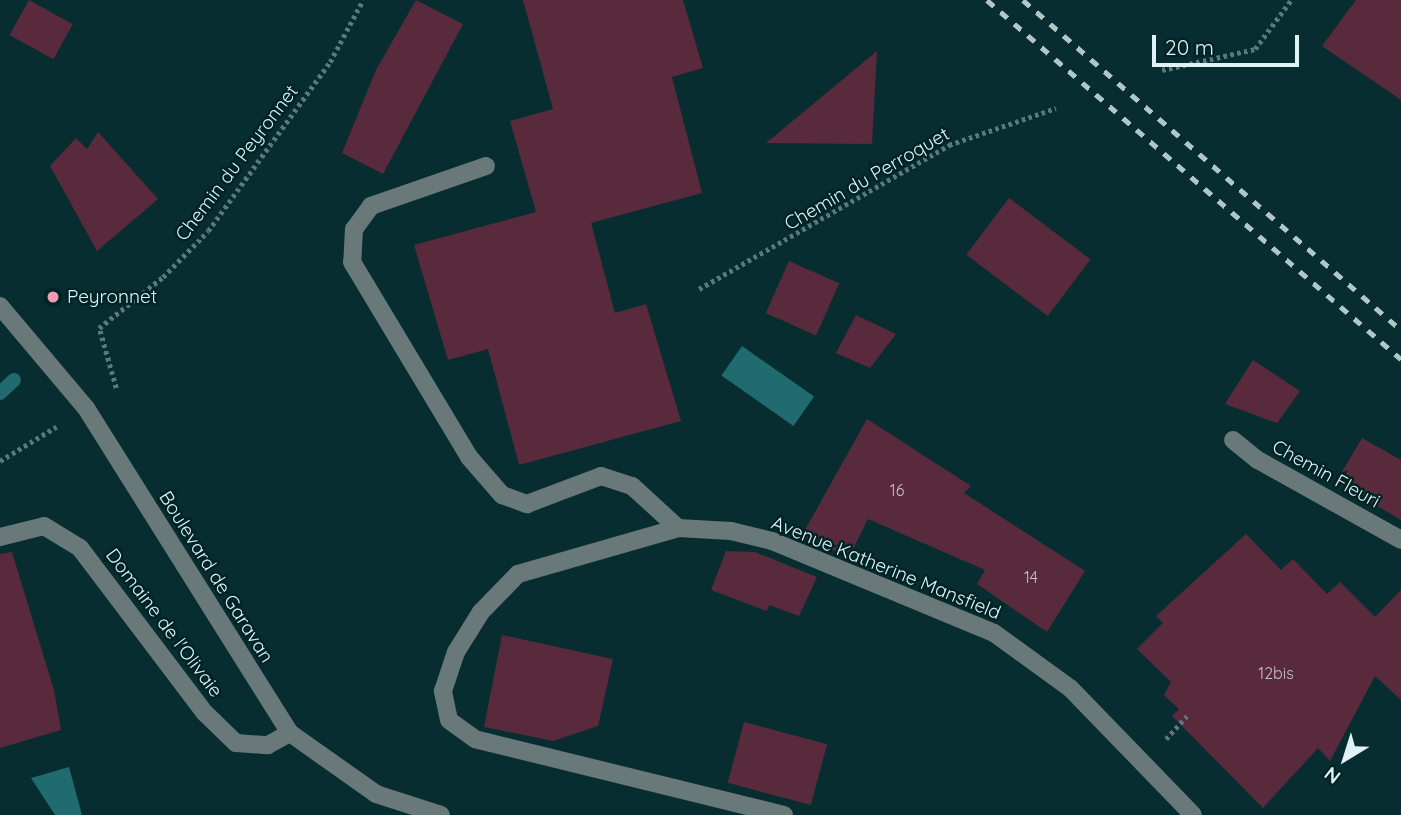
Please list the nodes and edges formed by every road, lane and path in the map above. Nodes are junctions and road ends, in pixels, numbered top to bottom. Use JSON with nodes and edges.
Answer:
{"nodes":[{"id":1,"x":363,"y":0,"type":"edge"},
{"id":2,"x":1291,"y":0,"type":"edge"},
{"id":3,"x":1162,"y":70,"type":"dead end"},
{"id":4,"x":1056,"y":108,"type":"dead end"},
{"id":5,"x":486,"y":166,"type":"dead end"},
{"id":6,"x":699,"y":289,"type":"dead end"},
{"id":7,"x":0,"y":306,"type":"edge"},
{"id":8,"x":86,"y":408,"type":"junction"},
{"id":9,"x":1233,"y":440,"type":"dead end"},
{"id":10,"x":0,"y":461,"type":"edge"},
{"id":11,"x":678,"y":528,"type":"junction"},
{"id":12,"x":0,"y":537,"type":"edge"},
{"id":13,"x":1401,"y":540,"type":"edge"},
{"id":14,"x":1187,"y":716,"type":"dead end"},
{"id":15,"x":290,"y":733,"type":"junction"},
{"id":16,"x":1156,"y":750,"type":"dead end"},
{"id":17,"x":441,"y":815,"type":"edge"},
{"id":18,"x":784,"y":815,"type":"edge"},
{"id":19,"x":1193,"y":815,"type":"edge"}],
"edges":[{"from":1,"to":8,"type":"path","name":"Chemin du Peyronnet"},
{"from":2,"to":3,"type":"path"},
{"from":4,"to":6,"type":"path","name":"Chemin du Perroquet"},
{"from":5,"to":11,"type":"street"},
{"from":7,"to":8,"type":"street","name":"Boulevard de Garavan"},
{"from":8,"to":10,"type":"path","name":"Chemin du Peyronnet"},
{"from":8,"to":15,"type":"street","name":"Boulevard de Garavan"},
{"from":9,"to":13,"type":"street","name":"Chemin Fleuri"},
{"from":11,"to":18,"type":"street","name":"Avenue Katherine Mansfield"},
{"from":11,"to":19,"type":"street","name":"Avenue Katherine Mansfield"},
{"from":12,"to":15,"type":"street","name":"Domaine de l'Olivaie"},
{"from":14,"to":16,"type":"path"},
{"from":15,"to":17,"type":"street","name":"Boulevard de Garavan"}]}
